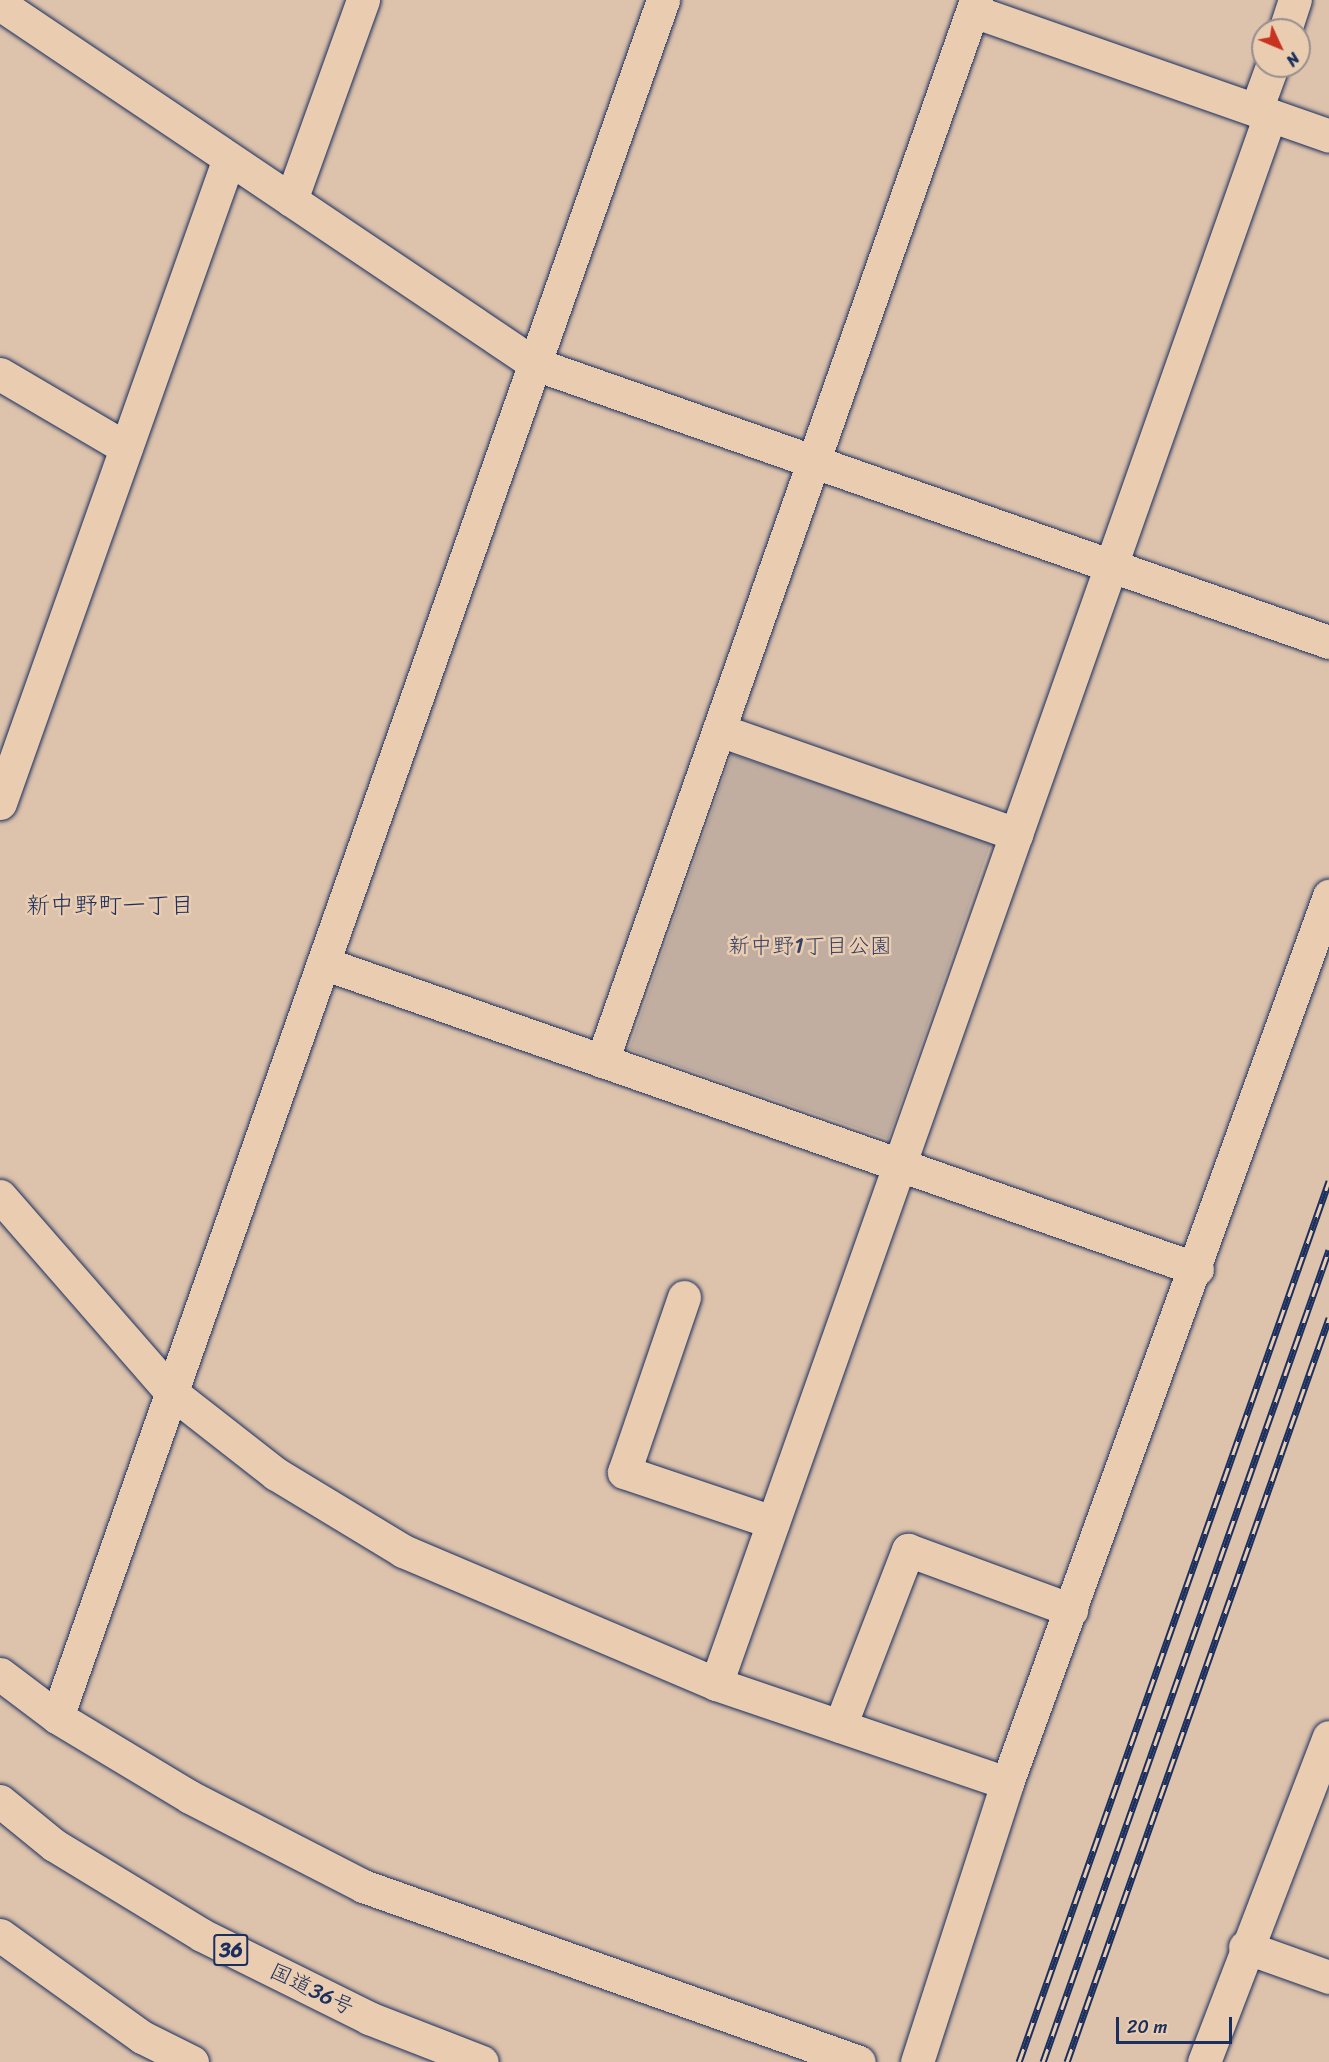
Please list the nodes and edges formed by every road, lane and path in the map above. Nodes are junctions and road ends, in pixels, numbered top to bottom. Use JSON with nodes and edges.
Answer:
{"nodes":[{"id":1,"x":363,"y":0,"type":"edge"},
{"id":2,"x":663,"y":0,"type":"edge"},
{"id":3,"x":1295,"y":0,"type":"edge"},
{"id":4,"x":0,"y":4,"type":"edge"},
{"id":5,"x":975,"y":5,"type":"edge"},
{"id":6,"x":1289,"y":18,"type":"edge"},
{"id":7,"x":1270,"y":78,"type":"edge"},
{"id":8,"x":1263,"y":113,"type":"junction"},
{"id":9,"x":1329,"y":136,"type":"edge"},
{"id":10,"x":229,"y":158,"type":"junction"},
{"id":11,"x":291,"y":200,"type":"junction"},
{"id":12,"x":535,"y":364,"type":"junction"},
{"id":13,"x":0,"y":374,"type":"edge"},
{"id":14,"x":126,"y":448,"type":"junction"},
{"id":15,"x":814,"y":461,"type":"junction"},
{"id":16,"x":1111,"y":566,"type":"junction"},
{"id":17,"x":1329,"y":642,"type":"edge"},
{"id":18,"x":719,"y":730,"type":"junction"},
{"id":19,"x":0,"y":803,"type":"edge"},
{"id":20,"x":1016,"y":834,"type":"junction"},
{"id":21,"x":1329,"y":896,"type":"edge"},
{"id":22,"x":323,"y":963,"type":"junction"},
{"id":23,"x":602,"y":1060,"type":"junction"},
{"id":24,"x":900,"y":1164,"type":"junction"},
{"id":25,"x":0,"y":1196,"type":"edge"},
{"id":26,"x":1197,"y":1269,"type":"junction"},
{"id":27,"x":684,"y":1297,"type":"dead end"},
{"id":28,"x":171,"y":1392,"type":"junction"},
{"id":29,"x":774,"y":1521,"type":"junction"},
{"id":30,"x":1071,"y":1610,"type":"junction"},
{"id":31,"x":0,"y":1674,"type":"edge"},
{"id":32,"x":716,"y":1684,"type":"junction"},
{"id":33,"x":57,"y":1717,"type":"junction"},
{"id":34,"x":840,"y":1726,"type":"junction"},
{"id":35,"x":1329,"y":1737,"type":"edge"},
{"id":36,"x":1007,"y":1783,"type":"junction"},
{"id":37,"x":0,"y":1802,"type":"edge"},
{"id":38,"x":0,"y":1935,"type":"edge"},
{"id":39,"x":1245,"y":1947,"type":"junction"},
{"id":40,"x":1329,"y":1977,"type":"edge"},
{"id":41,"x":138,"y":2050,"type":"edge"},
{"id":42,"x":192,"y":2062,"type":"edge"},
{"id":43,"x":482,"y":2062,"type":"edge"},
{"id":44,"x":859,"y":2062,"type":"edge"},
{"id":45,"x":917,"y":2062,"type":"edge"},
{"id":46,"x":1204,"y":2062,"type":"edge"}],
"edges":[{"from":1,"to":11,"type":"main road"},
{"from":2,"to":12,"type":"main road"},
{"from":3,"to":6,"type":"main road"},
{"from":4,"to":10,"type":"main road"},
{"from":5,"to":8,"type":"main road"},
{"from":5,"to":15,"type":"main road"},
{"from":7,"to":8,"type":"main road"},
{"from":8,"to":9,"type":"main road"},
{"from":8,"to":16,"type":"main road"},
{"from":10,"to":11,"type":"main road"},
{"from":10,"to":14,"type":"main road"},
{"from":11,"to":12,"type":"main road"},
{"from":12,"to":15,"type":"main road"},
{"from":12,"to":22,"type":"main road"},
{"from":13,"to":14,"type":"main road"},
{"from":14,"to":19,"type":"main road"},
{"from":15,"to":16,"type":"main road"},
{"from":15,"to":18,"type":"main road"},
{"from":16,"to":17,"type":"main road"},
{"from":16,"to":20,"type":"main road"},
{"from":18,"to":20,"type":"main road"},
{"from":18,"to":23,"type":"main road"},
{"from":20,"to":24,"type":"main road"},
{"from":21,"to":26,"type":"main road"},
{"from":22,"to":23,"type":"main road"},
{"from":22,"to":28,"type":"main road"},
{"from":23,"to":24,"type":"main road"},
{"from":24,"to":26,"type":"main road"},
{"from":24,"to":29,"type":"main road"},
{"from":25,"to":28,"type":"main road"},
{"from":26,"to":30,"type":"main road"},
{"from":27,"to":29,"type":"main road"},
{"from":28,"to":32,"type":"main road"},
{"from":28,"to":33,"type":"main road"},
{"from":29,"to":32,"type":"main road"},
{"from":30,"to":34,"type":"main road"},
{"from":30,"to":36,"type":"main road"},
{"from":31,"to":33,"type":"main road"},
{"from":32,"to":34,"type":"main road"},
{"from":33,"to":44,"type":"main road"},
{"from":34,"to":36,"type":"main road"},
{"from":35,"to":39,"type":"main road"},
{"from":36,"to":45,"type":"main road"},
{"from":37,"to":43,"type":"main road","name":"国道36号","number":"36"},
{"from":38,"to":41,"type":"main road"},
{"from":39,"to":40,"type":"main road"},
{"from":39,"to":46,"type":"main road"},
{"from":41,"to":42,"type":"main road"}]}
